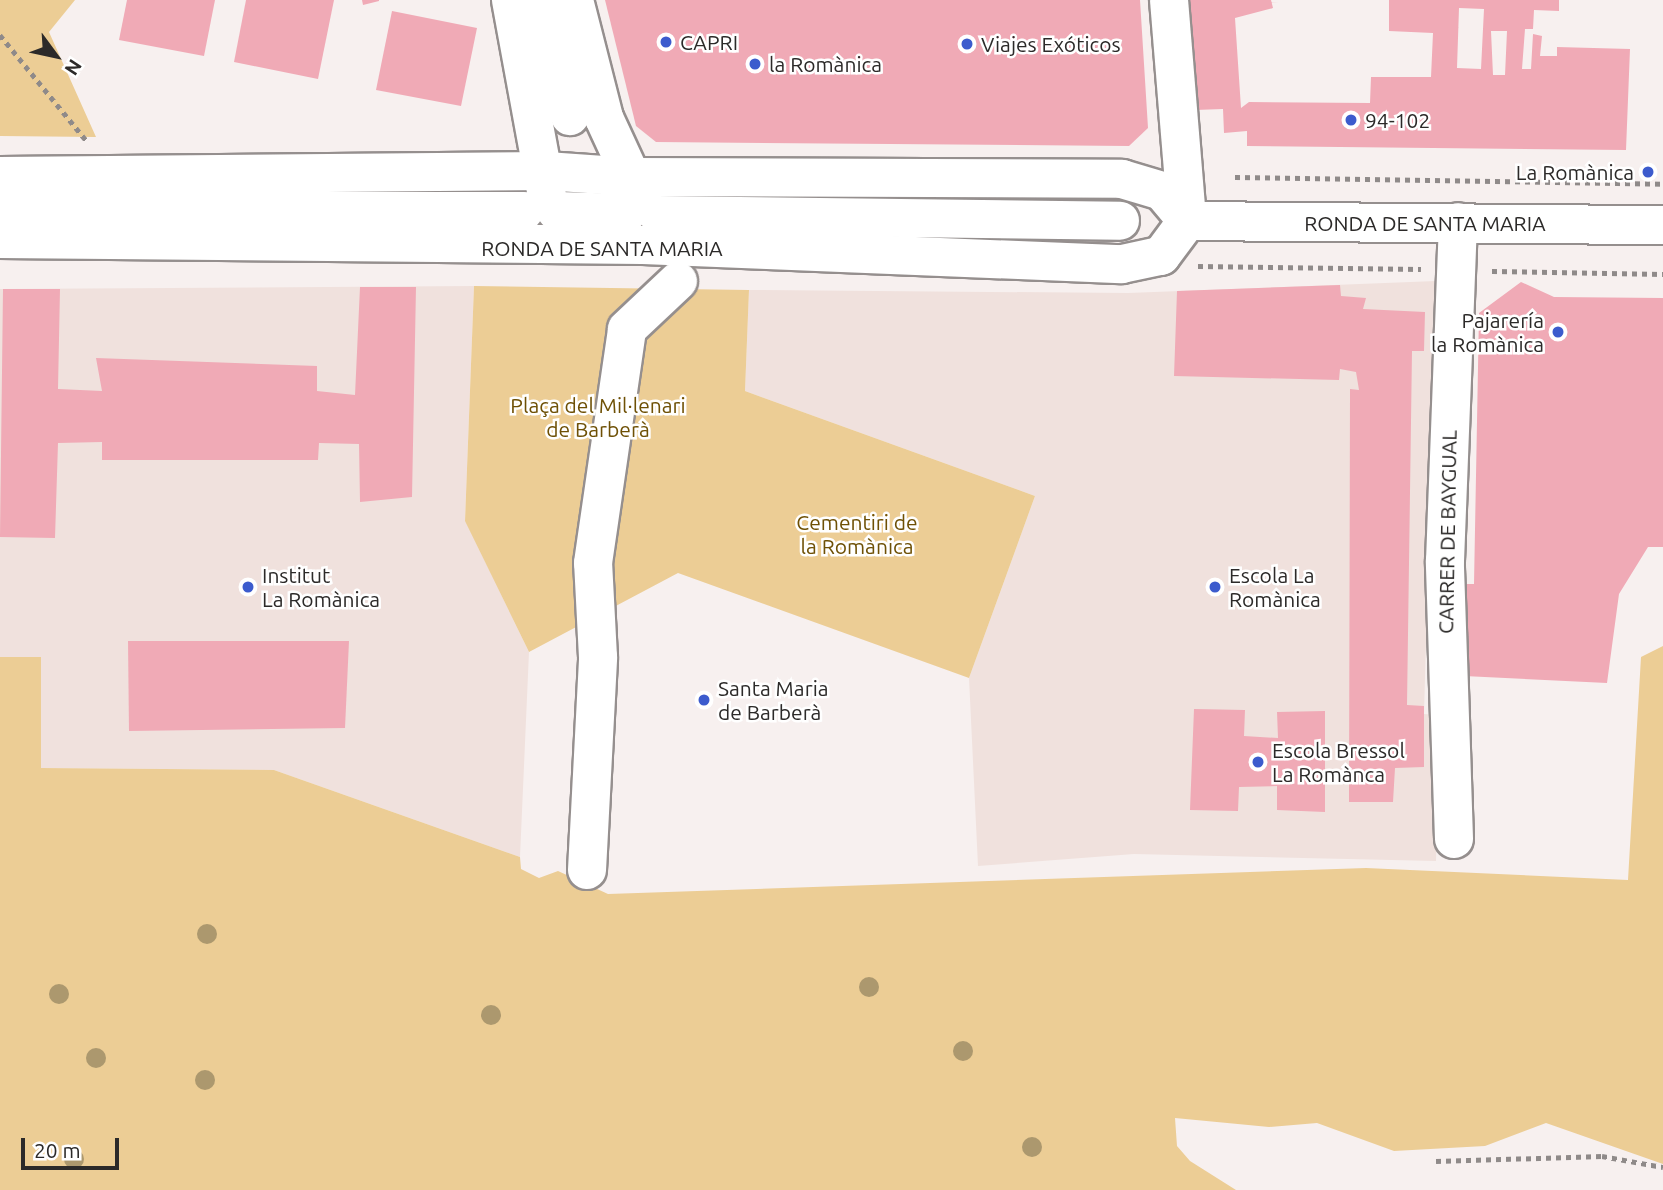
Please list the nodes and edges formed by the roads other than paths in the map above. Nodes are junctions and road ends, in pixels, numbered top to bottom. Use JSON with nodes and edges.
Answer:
{"nodes":[{"id":1,"x":510,"y":0,"type":"edge"},
{"id":2,"x":544,"y":0,"type":"edge"},
{"id":3,"x":573,"y":0,"type":"edge"},
{"id":4,"x":1169,"y":0,"type":"edge"},
{"id":5,"x":570,"y":116,"type":"dead end"},
{"id":6,"x":546,"y":171,"type":"junction"},
{"id":7,"x":0,"y":176,"type":"edge"},
{"id":8,"x":0,"y":211,"type":"edge"},
{"id":9,"x":640,"y":212,"type":"junction"},
{"id":10,"x":1187,"y":221,"type":"junction"},
{"id":11,"x":1458,"y":222,"type":"junction"},
{"id":12,"x":543,"y":223,"type":"junction"},
{"id":13,"x":1121,"y":223,"type":"dead end"},
{"id":14,"x":1663,"y":225,"type":"edge"},
{"id":15,"x":0,"y":239,"type":"edge"},
{"id":16,"x":678,"y":281,"type":"dead end"},
{"id":17,"x":1454,"y":839,"type":"dead end"},
{"id":18,"x":587,"y":870,"type":"dead end"}],
"edges":[{"from":1,"to":6,"type":"street"},
{"from":2,"to":5,"type":"street"},
{"from":3,"to":9,"type":"street"},
{"from":4,"to":10,"type":"street"},
{"from":6,"to":7,"type":"street","name":"RONDA DE SANTA MARIA"},
{"from":6,"to":9,"type":"street","name":"RONDA DE SANTA MARIA"},
{"from":6,"to":12,"type":"street"},
{"from":8,"to":12,"type":"street","name":"RONDA DE SANTA MARIA"},
{"from":9,"to":10,"type":"street","name":"RONDA DE SANTA MARIA"},
{"from":9,"to":10,"type":"street","name":"RONDA DE SANTA MARIA"},
{"from":9,"to":12,"type":"street","name":"RONDA DE SANTA MARIA"},
{"from":9,"to":13,"type":"street"},
{"from":10,"to":11,"type":"street","name":"RONDA DE SANTA MARIA"},
{"from":11,"to":14,"type":"street","name":"RONDA DE SANTA MARIA"},
{"from":11,"to":17,"type":"street","name":"CARRER DE BAYGUAL"},
{"from":12,"to":15,"type":"street","name":"RONDA DE SANTA MARIA"},
{"from":16,"to":18,"type":"street"}]}
